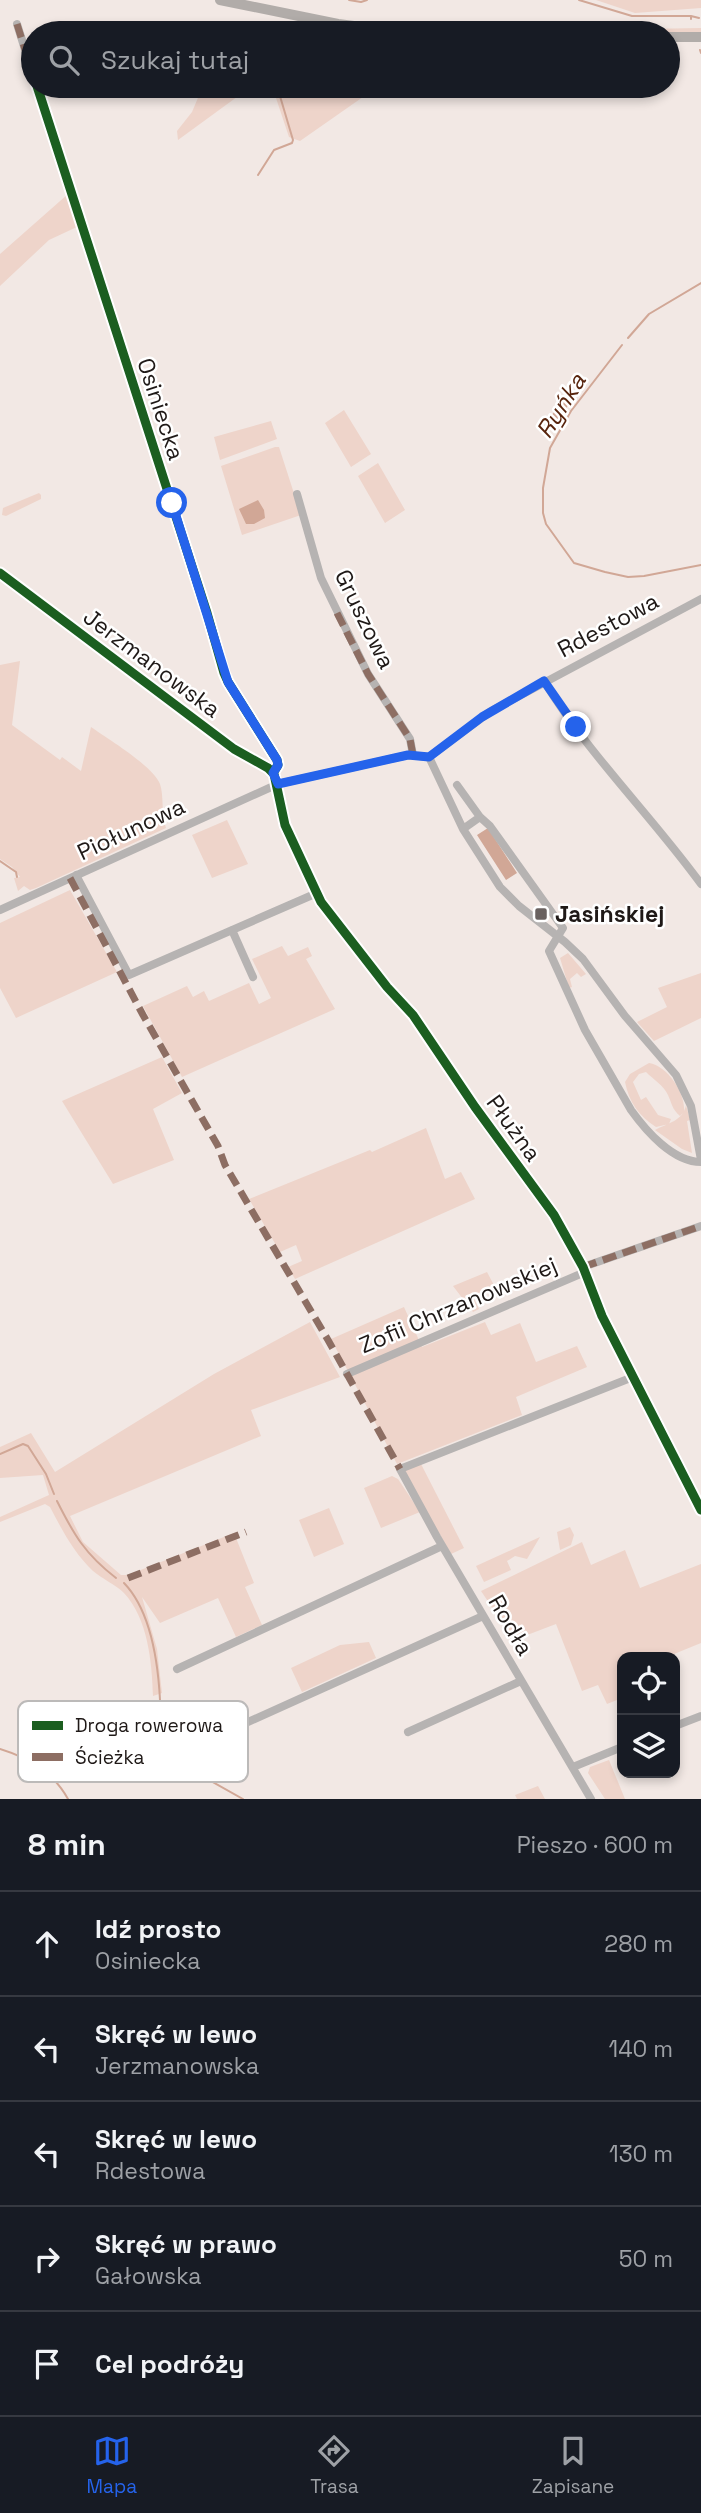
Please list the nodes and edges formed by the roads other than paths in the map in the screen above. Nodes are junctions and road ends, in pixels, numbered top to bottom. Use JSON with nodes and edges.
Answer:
{"nodes":[{"id":1,"x":220,"y":0,"type":"edge"},
{"id":2,"x":323,"y":21,"type":"edge"},
{"id":3,"x":17,"y":24,"type":"dead end"},
{"id":4,"x":21,"y":37,"type":"edge"},
{"id":5,"x":680,"y":37,"type":"edge"},
{"id":6,"x":701,"y":37,"type":"edge"},
{"id":7,"x":41,"y":98,"type":"edge"},
{"id":8,"x":297,"y":494,"type":"dead end"},
{"id":9,"x":0,"y":573,"type":"edge"},
{"id":10,"x":701,"y":599,"type":"edge"},
{"id":11,"x":544,"y":681,"type":"junction"},
{"id":12,"x":413,"y":755,"type":"junction"},
{"id":13,"x":429,"y":757,"type":"junction"},
{"id":14,"x":273,"y":773,"type":"junction"},
{"id":15,"x":278,"y":784,"type":"junction"},
{"id":16,"x":457,"y":785,"type":"dead end"},
{"id":17,"x":480,"y":817,"type":"junction"},
{"id":18,"x":463,"y":829,"type":"junction"},
{"id":19,"x":76,"y":875,"type":"junction"},
{"id":20,"x":701,"y":884,"type":"edge"},
{"id":21,"x":317,"y":893,"type":"junction"},
{"id":22,"x":0,"y":909,"type":"edge"},
{"id":23,"x":232,"y":930,"type":"junction"},
{"id":24,"x":557,"y":936,"type":"junction"},
{"id":25,"x":253,"y":977,"type":"dead end"},
{"id":26,"x":701,"y":1161,"type":"edge"},
{"id":27,"x":701,"y":1226,"type":"edge"},
{"id":28,"x":584,"y":1270,"type":"junction"},
{"id":29,"x":347,"y":1374,"type":"dead end"},
{"id":30,"x":633,"y":1377,"type":"junction"},
{"id":31,"x":701,"y":1510,"type":"edge"},
{"id":32,"x":442,"y":1546,"type":"junction"},
{"id":33,"x":483,"y":1615,"type":"junction"},
{"id":34,"x":177,"y":1669,"type":"dead end"},
{"id":35,"x":522,"y":1681,"type":"junction"},
{"id":36,"x":701,"y":1716,"type":"edge"},
{"id":37,"x":248,"y":1722,"type":"edge"},
{"id":38,"x":680,"y":1724,"type":"edge"},
{"id":39,"x":408,"y":1732,"type":"dead end"},
{"id":40,"x":617,"y":1749,"type":"edge"},
{"id":41,"x":573,"y":1767,"type":"junction"},
{"id":42,"x":591,"y":1799,"type":"edge"}],
"edges":[{"from":1,"to":2,"type":"main road"},
{"from":3,"to":4,"type":"street"},
{"from":5,"to":6,"type":"main road"},
{"from":7,"to":14,"type":"street","name":"Osiniecka"},
{"from":8,"to":12,"type":"street","name":"Gruszowa"},
{"from":9,"to":14,"type":"street","name":"Jerzmanowska"},
{"from":10,"to":11,"type":"street","name":"Rdestowa"},
{"from":11,"to":13,"type":"street","name":"Rdestowa"},
{"from":11,"to":20,"type":"street"},
{"from":12,"to":13,"type":"street"},
{"from":12,"to":15,"type":"street"},
{"from":13,"to":18,"type":"street"},
{"from":14,"to":15,"type":"street"},
{"from":15,"to":19,"type":"street","name":"Piołunowa"},
{"from":15,"to":21,"type":"street","name":"Płużna"},
{"from":16,"to":17,"type":"street"},
{"from":17,"to":18,"type":"street"},
{"from":17,"to":24,"type":"street"},
{"from":18,"to":24,"type":"street"},
{"from":19,"to":22,"type":"street","name":"Piołunowa"},
{"from":19,"to":23,"type":"street"},
{"from":21,"to":23,"type":"street"},
{"from":21,"to":28,"type":"street","name":"Płużna"},
{"from":23,"to":25,"type":"street"},
{"from":24,"to":26,"type":"street"},
{"from":24,"to":26,"type":"street"},
{"from":27,"to":28,"type":"street","name":"Zofii Chrzanowskiej"},
{"from":28,"to":29,"type":"street","name":"Zofii Chrzanowskiej"},
{"from":28,"to":30,"type":"street","name":"Płużna"},
{"from":30,"to":31,"type":"street","name":"Płużna"},
{"from":30,"to":32,"type":"street","name":"Rodła"},
{"from":32,"to":33,"type":"street","name":"Rodła"},
{"from":32,"to":34,"type":"street"},
{"from":33,"to":35,"type":"street","name":"Rodła"},
{"from":33,"to":37,"type":"street"},
{"from":35,"to":39,"type":"street"},
{"from":35,"to":41,"type":"street","name":"Rodła"},
{"from":36,"to":38,"type":"street"},
{"from":40,"to":41,"type":"street"},
{"from":41,"to":42,"type":"street","name":"Rodła"}]}
